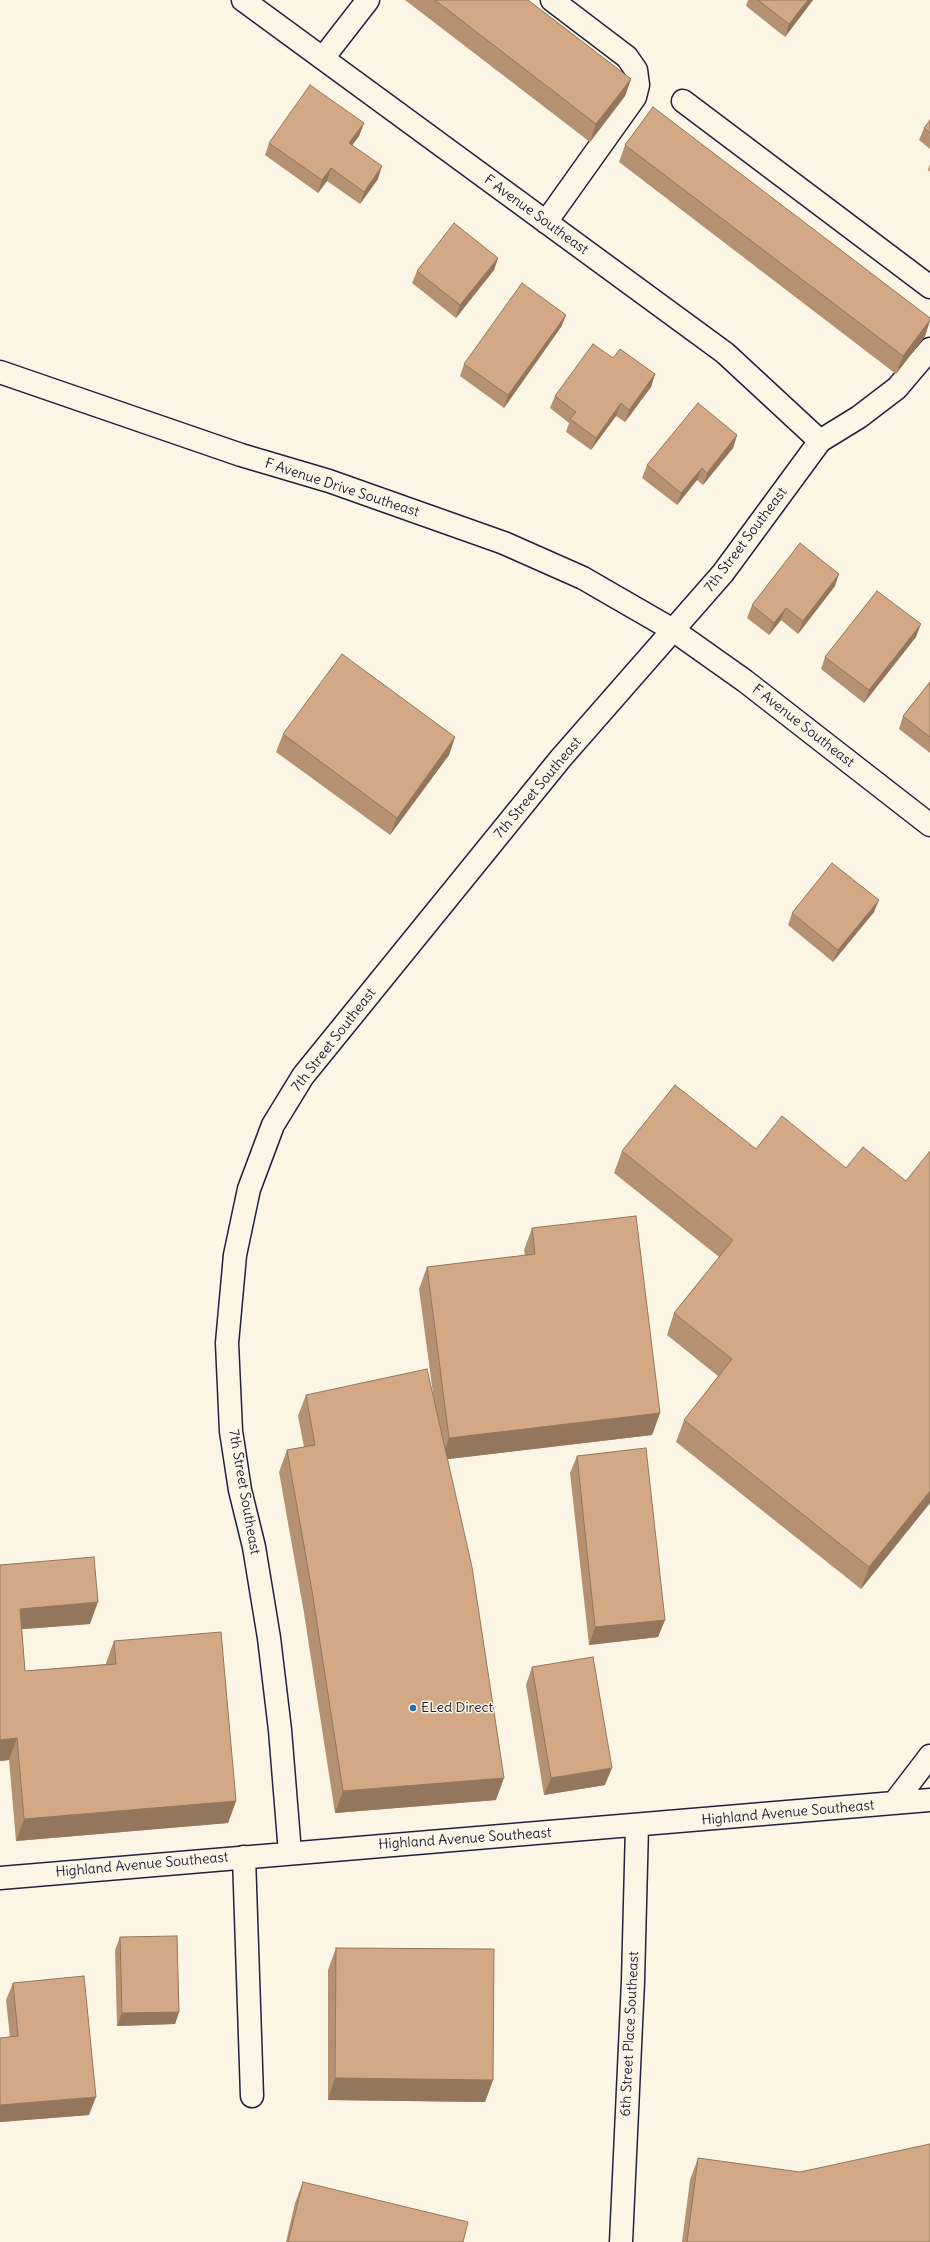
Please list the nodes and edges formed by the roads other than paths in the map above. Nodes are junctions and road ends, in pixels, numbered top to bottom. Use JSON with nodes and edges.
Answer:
{"nodes":[{"id":1,"x":243,"y":0,"type":"edge"},
{"id":2,"x":368,"y":0,"type":"edge"},
{"id":3,"x":552,"y":0,"type":"edge"},
{"id":4,"x":323,"y":58,"type":"junction"},
{"id":5,"x":683,"y":101,"type":"dead end"},
{"id":6,"x":546,"y":222,"type":"junction"},
{"id":7,"x":930,"y":287,"type":"edge"},
{"id":8,"x":930,"y":349,"type":"edge"},
{"id":9,"x":0,"y":372,"type":"edge"},
{"id":10,"x":820,"y":441,"type":"junction"},
{"id":11,"x":673,"y":630,"type":"junction"},
{"id":12,"x":930,"y":825,"type":"edge"},
{"id":13,"x":930,"y":1756,"type":"edge"},
{"id":14,"x":930,"y":1800,"type":"edge"},
{"id":15,"x":894,"y":1804,"type":"junction"},
{"id":16,"x":637,"y":1826,"type":"junction"},
{"id":17,"x":290,"y":1852,"type":"junction"},
{"id":18,"x":244,"y":1857,"type":"junction"},
{"id":19,"x":0,"y":1878,"type":"edge"},
{"id":20,"x":252,"y":2096,"type":"dead end"},
{"id":21,"x":621,"y":2242,"type":"edge"}],
"edges":[{"from":1,"to":4,"type":"street","name":"F Avenue Southeast"},
{"from":2,"to":4,"type":"street"},
{"from":3,"to":6,"type":"street"},
{"from":4,"to":6,"type":"street","name":"F Avenue Southeast"},
{"from":5,"to":7,"type":"street"},
{"from":6,"to":10,"type":"street","name":"F Avenue Southeast"},
{"from":8,"to":10,"type":"street"},
{"from":9,"to":11,"type":"street","name":"F Avenue Drive Southeast"},
{"from":10,"to":11,"type":"street","name":"7th Street Southeast"},
{"from":11,"to":12,"type":"street","name":"F Avenue Southeast"},
{"from":11,"to":17,"type":"street","name":"7th Street Southeast"},
{"from":13,"to":15,"type":"street"},
{"from":14,"to":15,"type":"street","name":"Highland Avenue Southeast"},
{"from":15,"to":16,"type":"street","name":"Highland Avenue Southeast"},
{"from":16,"to":17,"type":"street","name":"Highland Avenue Southeast"},
{"from":16,"to":21,"type":"street","name":"6th Street Place Southeast"},
{"from":17,"to":18,"type":"street","name":"Highland Avenue Southeast"},
{"from":18,"to":19,"type":"street","name":"Highland Avenue Southeast"},
{"from":18,"to":20,"type":"street"}]}
